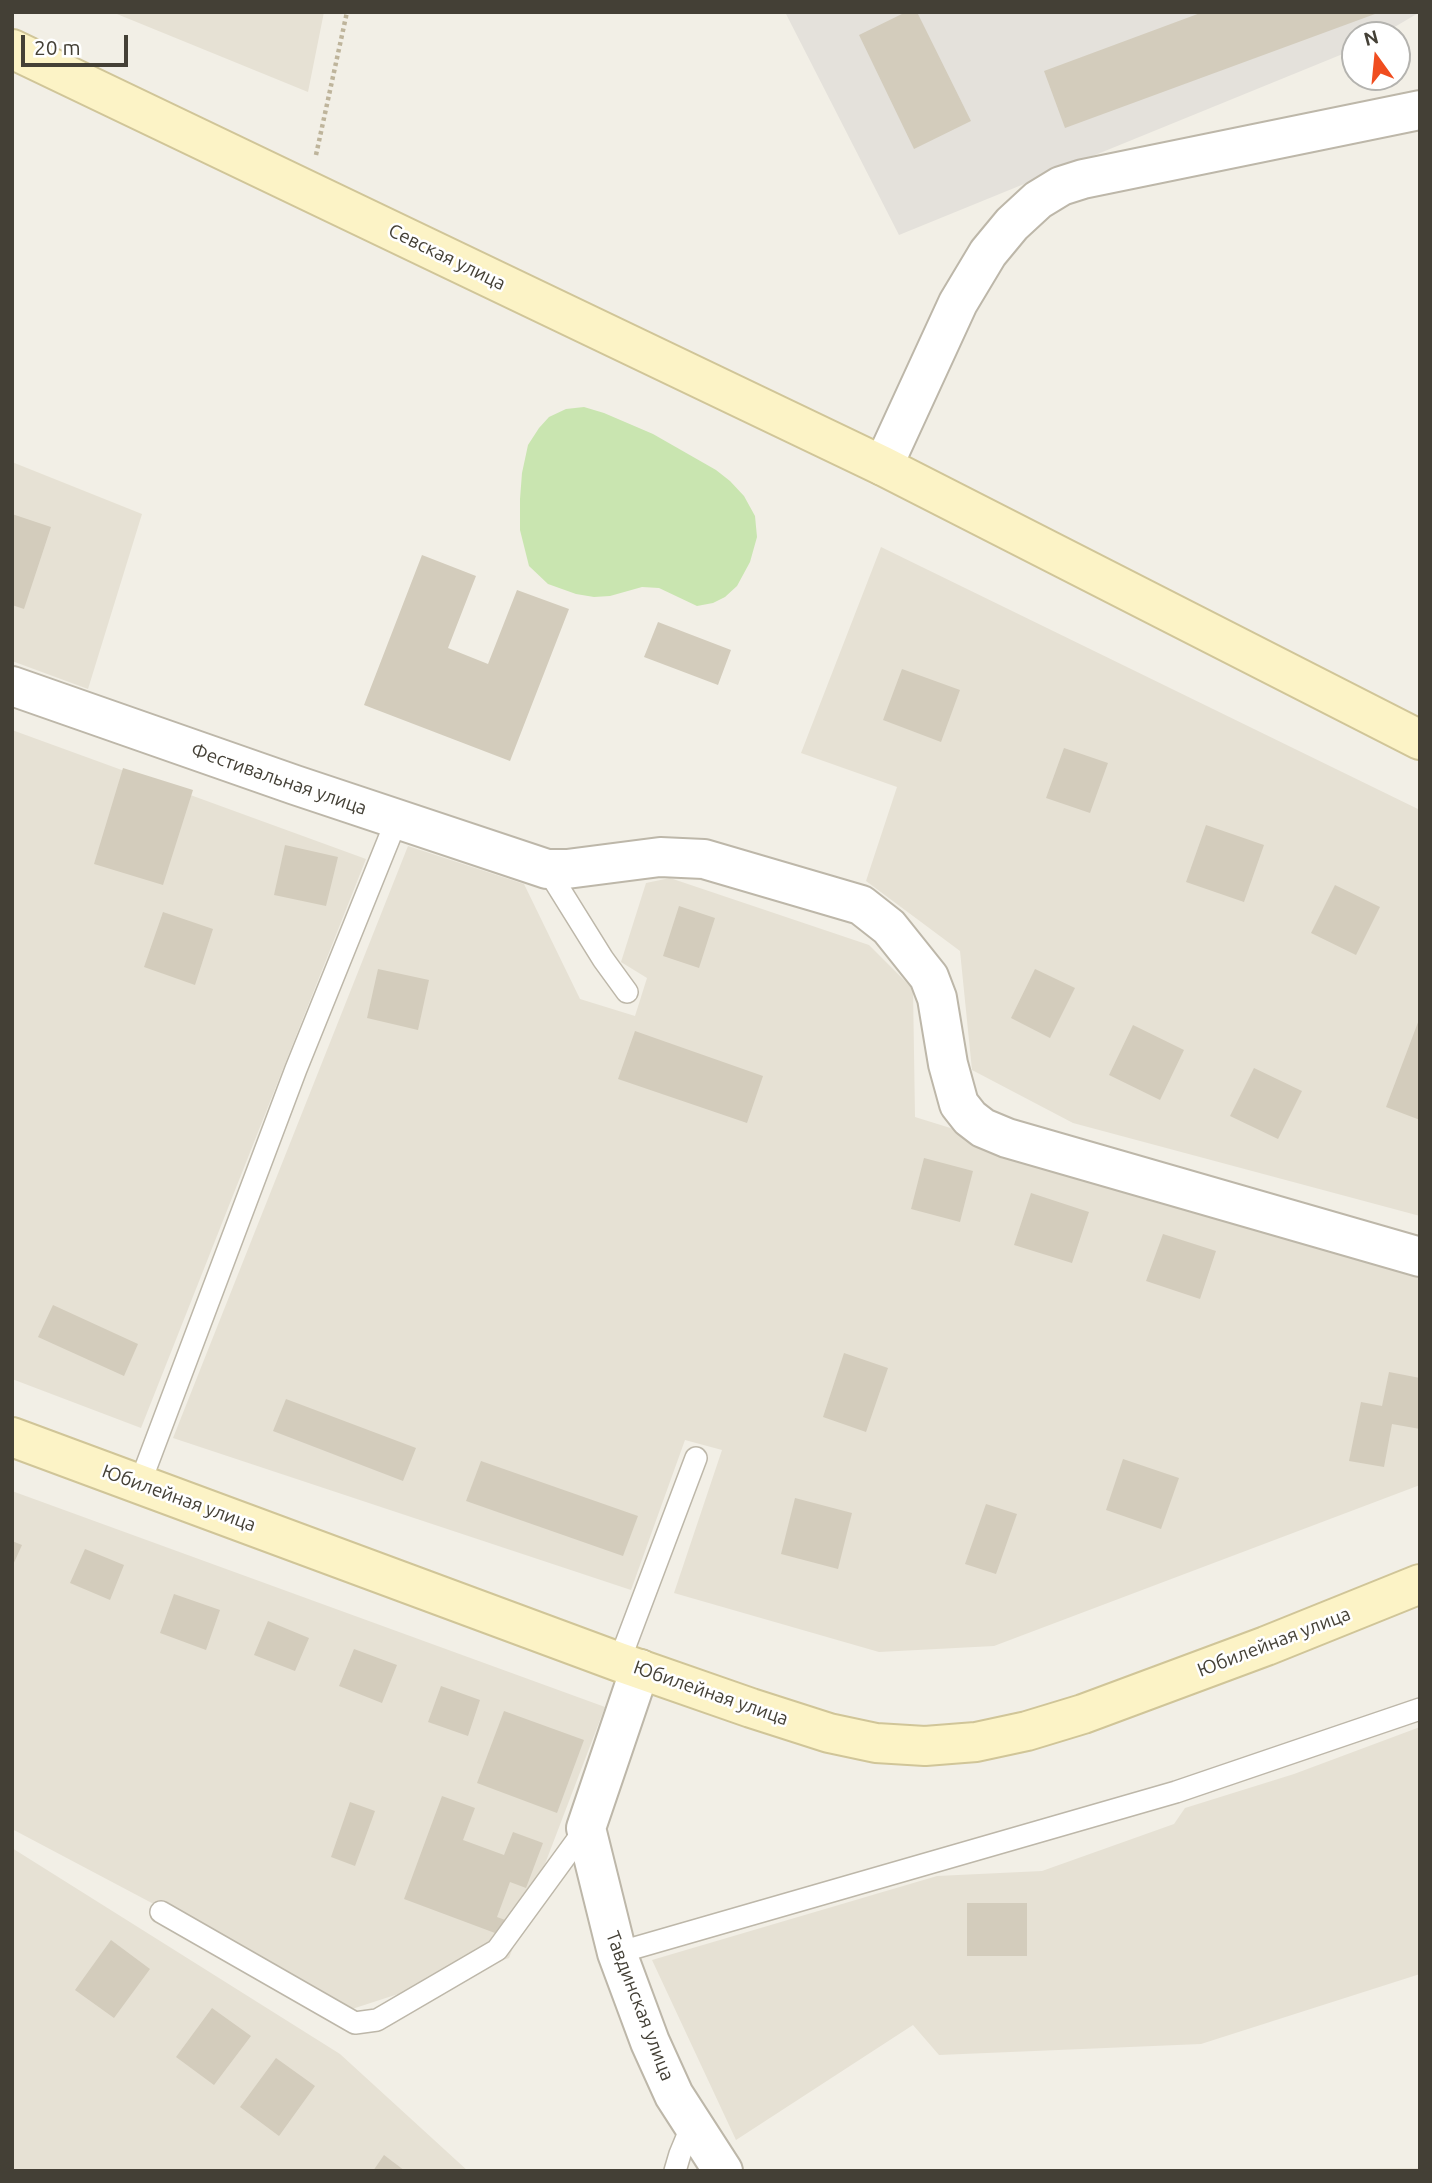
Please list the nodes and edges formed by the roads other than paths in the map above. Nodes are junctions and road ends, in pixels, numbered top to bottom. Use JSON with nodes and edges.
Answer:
{"nodes":[{"id":1,"x":12,"y":49,"type":"edge"},
{"id":2,"x":1420,"y":110,"type":"edge"},
{"id":3,"x":883,"y":466,"type":"junction"},
{"id":4,"x":12,"y":686,"type":"edge"},
{"id":5,"x":1420,"y":740,"type":"edge"},
{"id":6,"x":397,"y":819,"type":"junction"},
{"id":7,"x":547,"y":869,"type":"junction"},
{"id":8,"x":627,"y":992,"type":"dead end"},
{"id":9,"x":1420,"y":1257,"type":"edge"},
{"id":10,"x":12,"y":1437,"type":"edge"},
{"id":11,"x":696,"y":1458,"type":"dead end"},
{"id":12,"x":140,"y":1483,"type":"junction"},
{"id":13,"x":1420,"y":1584,"type":"edge"},
{"id":14,"x":629,"y":1666,"type":"junction"},
{"id":15,"x":1420,"y":1709,"type":"edge"},
{"id":16,"x":586,"y":1828,"type":"junction"},
{"id":17,"x":161,"y":1912,"type":"dead end"},
{"id":18,"x":617,"y":1954,"type":"junction"},
{"id":19,"x":692,"y":2125,"type":"junction"},
{"id":20,"x":676,"y":2171,"type":"edge"},
{"id":21,"x":723,"y":2171,"type":"edge"}],
"edges":[{"from":1,"to":3,"type":"street","name":"Севская улица"},
{"from":2,"to":3,"type":"street"},
{"from":3,"to":5,"type":"street","name":"Севская улица"},
{"from":4,"to":6,"type":"street","name":"Фестивальная улица"},
{"from":6,"to":7,"type":"street","name":"Фестивальная улица"},
{"from":6,"to":12,"type":"lane"},
{"from":7,"to":8,"type":"lane"},
{"from":7,"to":9,"type":"street"},
{"from":10,"to":12,"type":"street","name":"Юбилейная улица"},
{"from":11,"to":14,"type":"lane"},
{"from":12,"to":14,"type":"street","name":"Юбилейная улица"},
{"from":13,"to":14,"type":"street","name":"Юбилейная улица"},
{"from":14,"to":16,"type":"street"},
{"from":15,"to":18,"type":"lane"},
{"from":16,"to":17,"type":"lane"},
{"from":16,"to":18,"type":"street","name":"Тавдинская улица"},
{"from":18,"to":19,"type":"street","name":"Тавдинская улица"},
{"from":19,"to":20,"type":"lane"},
{"from":19,"to":21,"type":"street","name":"Тавдинская улица"}]}
